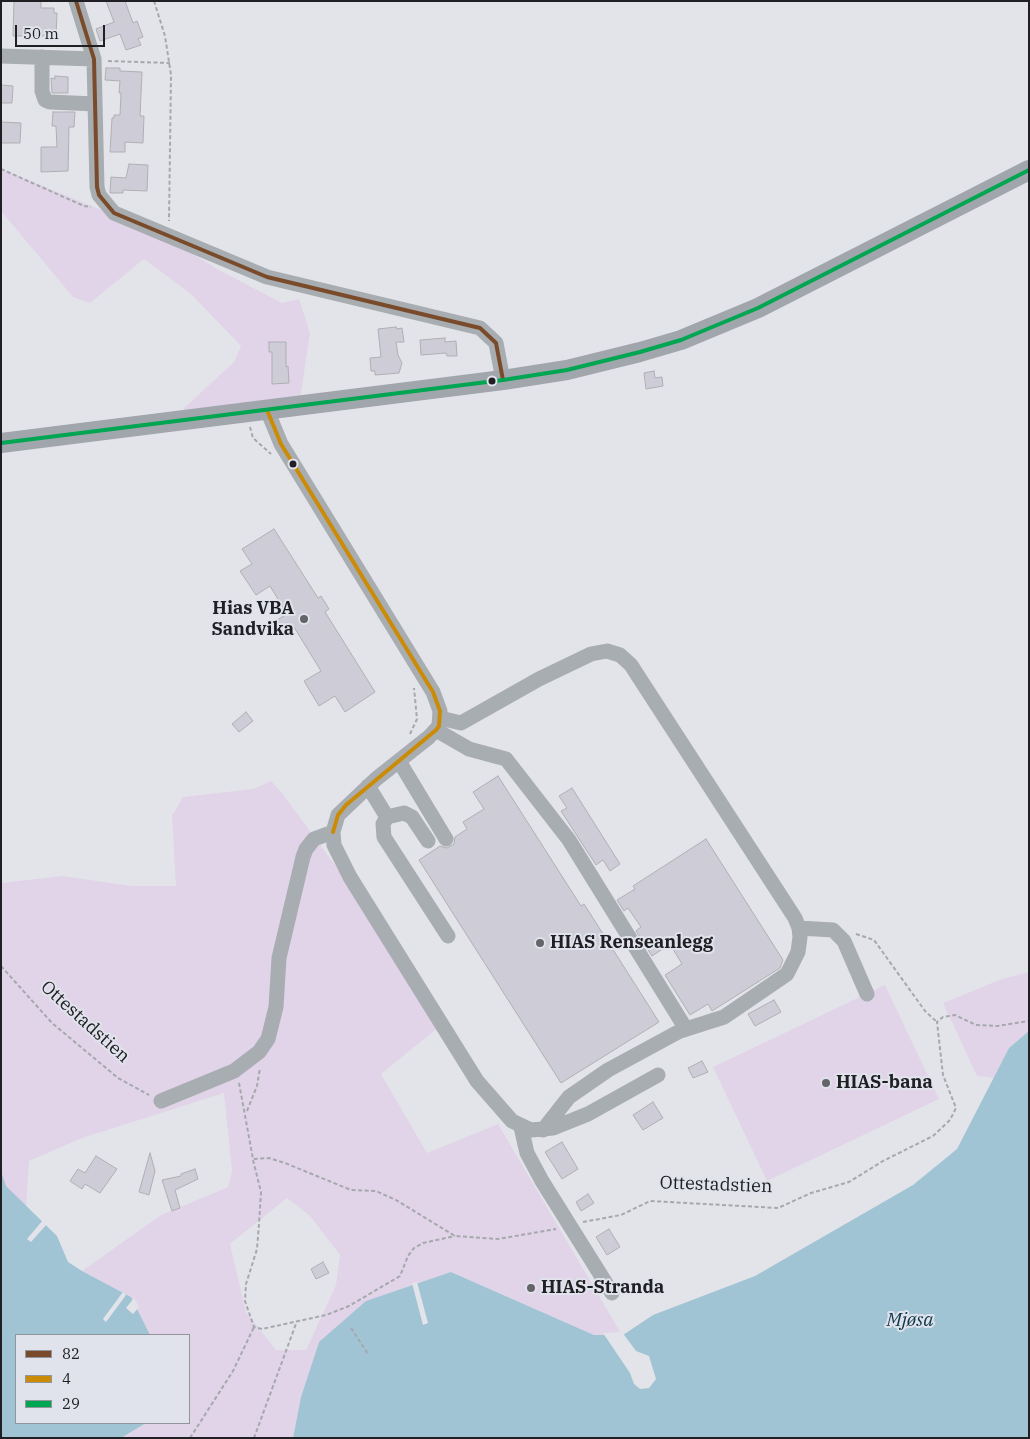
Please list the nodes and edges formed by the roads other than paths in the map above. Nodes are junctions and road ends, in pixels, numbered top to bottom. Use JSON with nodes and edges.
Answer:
{"nodes":[{"id":1,"x":76,"y":1,"type":"edge"},
{"id":2,"x":1,"y":56,"type":"edge"},
{"id":3,"x":42,"y":57,"type":"junction"},
{"id":4,"x":94,"y":59,"type":"junction"},
{"id":5,"x":95,"y":104,"type":"junction"},
{"id":6,"x":1029,"y":170,"type":"edge"},
{"id":7,"x":503,"y":380,"type":"junction"},
{"id":8,"x":267,"y":410,"type":"junction"},
{"id":9,"x":1,"y":443,"type":"edge"},
{"id":10,"x":438,"y":724,"type":"junction"},
{"id":11,"x":399,"y":761,"type":"junction"},
{"id":12,"x":368,"y":786,"type":"junction"},
{"id":13,"x":387,"y":817,"type":"junction"},
{"id":14,"x":333,"y":832,"type":"junction"},
{"id":15,"x":446,"y":839,"type":"dead end"},
{"id":16,"x":428,"y":841,"type":"dead end"},
{"id":17,"x":799,"y":928,"type":"junction"},
{"id":18,"x":448,"y":936,"type":"dead end"},
{"id":19,"x":867,"y":994,"type":"dead end"},
{"id":20,"x":686,"y":1029,"type":"junction"},
{"id":21,"x":658,"y":1075,"type":"dead end"},
{"id":22,"x":161,"y":1101,"type":"road end"},
{"id":23,"x":521,"y":1127,"type":"junction"},
{"id":24,"x":543,"y":1130,"type":"junction"},
{"id":25,"x":612,"y":1293,"type":"dead end"}],
"edges":[{"from":1,"to":4,"type":"street"},
{"from":2,"to":3,"type":"street"},
{"from":3,"to":4,"type":"street"},
{"from":3,"to":5,"type":"street"},
{"from":4,"to":5,"type":"street"},
{"from":5,"to":7,"type":"street"},
{"from":6,"to":7,"type":"main road"},
{"from":7,"to":8,"type":"main road"},
{"from":8,"to":9,"type":"main road"},
{"from":8,"to":10,"type":"street"},
{"from":10,"to":11,"type":"street"},
{"from":10,"to":17,"type":"street"},
{"from":10,"to":20,"type":"street"},
{"from":11,"to":12,"type":"street"},
{"from":11,"to":15,"type":"street"},
{"from":12,"to":13,"type":"street"},
{"from":12,"to":14,"type":"street"},
{"from":13,"to":16,"type":"street"},
{"from":13,"to":18,"type":"street"},
{"from":14,"to":22,"type":"street"},
{"from":14,"to":23,"type":"street"},
{"from":17,"to":19,"type":"street"},
{"from":17,"to":20,"type":"street"},
{"from":20,"to":24,"type":"street"},
{"from":21,"to":24,"type":"street"},
{"from":23,"to":24,"type":"street"},
{"from":23,"to":25,"type":"street"}]}
